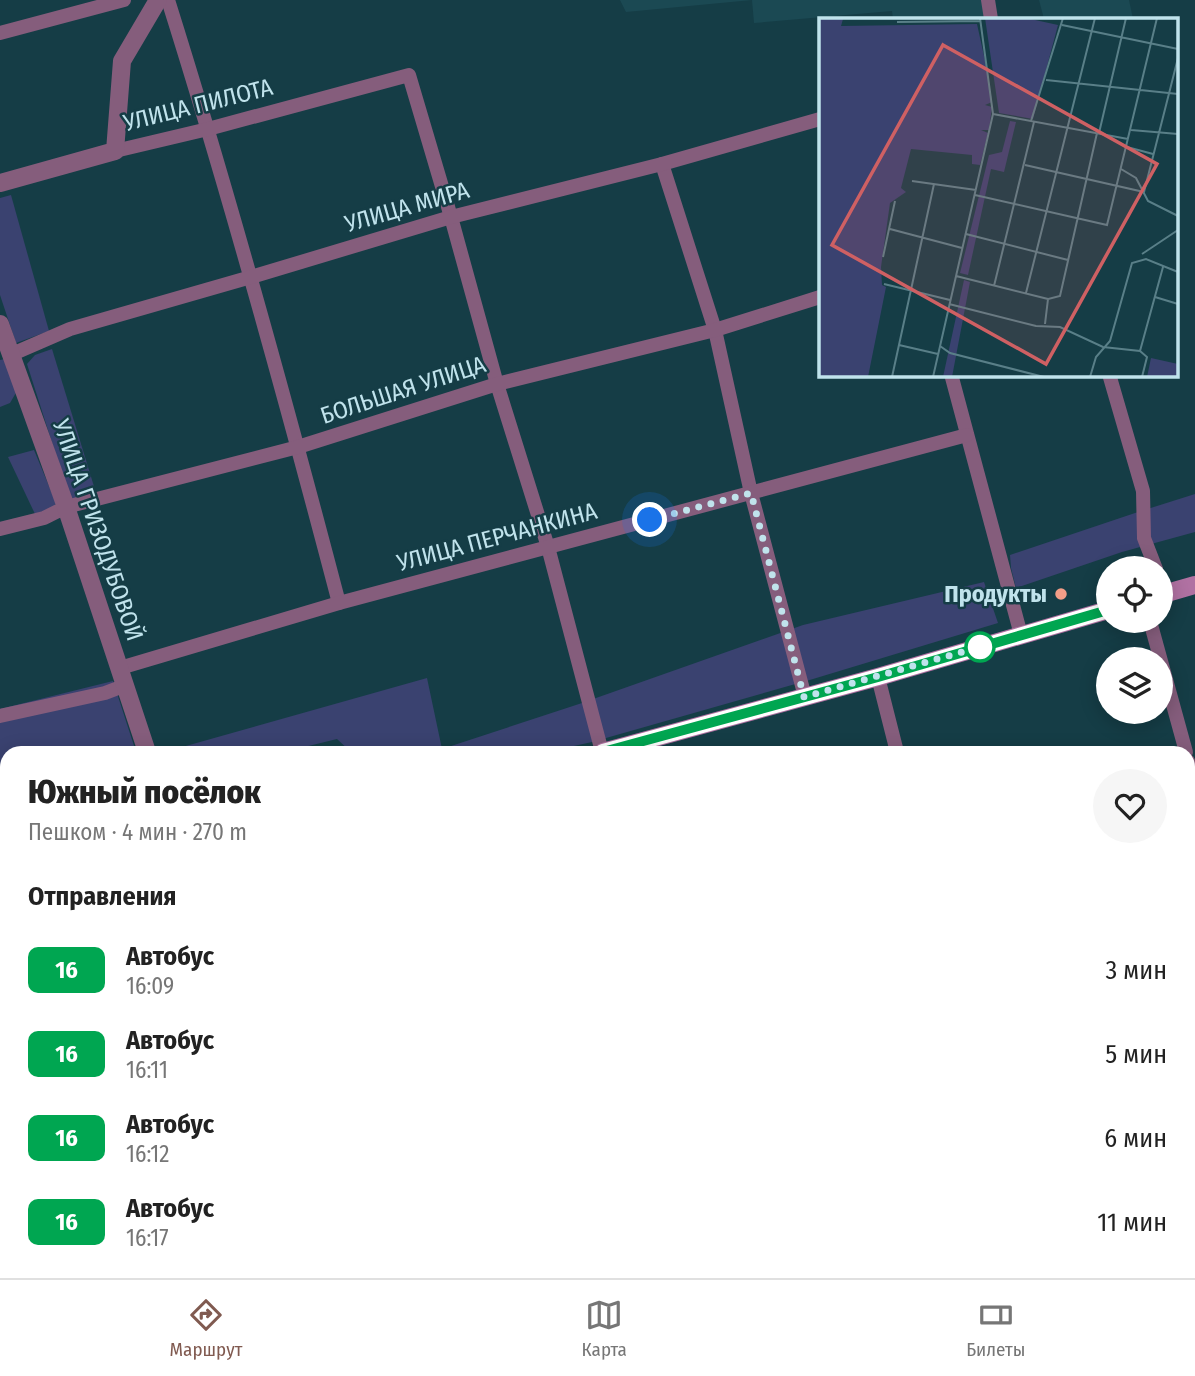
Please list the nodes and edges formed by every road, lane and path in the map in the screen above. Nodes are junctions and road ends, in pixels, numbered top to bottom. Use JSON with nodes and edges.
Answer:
{"nodes":[{"id":1,"x":124,"y":0,"type":"edge"},
{"id":2,"x":158,"y":0,"type":"edge"},
{"id":3,"x":168,"y":0,"type":"edge"},
{"id":4,"x":988,"y":0,"type":"edge"},
{"id":5,"x":991,"y":18,"type":"edge"},
{"id":6,"x":0,"y":33,"type":"edge"},
{"id":7,"x":819,"y":120,"type":"edge"},
{"id":8,"x":208,"y":129,"type":"junction"},
{"id":9,"x":115,"y":151,"type":"junction"},
{"id":10,"x":662,"y":164,"type":"junction"},
{"id":11,"x":0,"y":182,"type":"edge"},
{"id":12,"x":451,"y":217,"type":"junction"},
{"id":13,"x":251,"y":277,"type":"junction"},
{"id":14,"x":819,"y":298,"type":"edge"},
{"id":15,"x":0,"y":324,"type":"edge"},
{"id":16,"x":715,"y":330,"type":"junction"},
{"id":17,"x":6,"y":349,"type":"edge"},
{"id":18,"x":952,"y":376,"type":"edge"},
{"id":19,"x":1110,"y":376,"type":"edge"},
{"id":20,"x":497,"y":384,"type":"junction"},
{"id":21,"x":968,"y":435,"type":"junction"},
{"id":22,"x":298,"y":447,"type":"junction"},
{"id":23,"x":751,"y":493,"type":"junction"},
{"id":24,"x":66,"y":507,"type":"junction"},
{"id":25,"x":0,"y":529,"type":"edge"},
{"id":26,"x":548,"y":547,"type":"junction"},
{"id":27,"x":1151,"y":556,"type":"edge"},
{"id":28,"x":1195,"y":585,"type":"edge"},
{"id":29,"x":1173,"y":588,"type":"edge"},
{"id":30,"x":339,"y":603,"type":"junction"},
{"id":31,"x":1096,"y":613,"type":"edge"},
{"id":32,"x":1153,"y":633,"type":"edge"},
{"id":33,"x":1021,"y":635,"type":"junction"},
{"id":34,"x":123,"y":677,"type":"junction"},
{"id":35,"x":878,"y":677,"type":"junction"},
{"id":36,"x":804,"y":697,"type":"junction"},
{"id":37,"x":0,"y":716,"type":"edge"},
{"id":38,"x":145,"y":746,"type":"edge"},
{"id":39,"x":601,"y":746,"type":"edge"},
{"id":40,"x":625,"y":746,"type":"edge"},
{"id":41,"x":895,"y":746,"type":"edge"},
{"id":42,"x":1184,"y":746,"type":"edge"}],
"edges":[{"from":1,"to":6,"type":"street"},
{"from":2,"to":9,"type":"street"},
{"from":3,"to":8,"type":"street"},
{"from":4,"to":5,"type":"street"},
{"from":7,"to":10,"type":"street","name":"УЛИЦА МИРА"},
{"from":8,"to":9,"type":"street","name":"УЛИЦА ПИЛОТА"},
{"from":8,"to":12,"type":"street","name":"УЛИЦА ПИЛОТА"},
{"from":8,"to":13,"type":"street"},
{"from":9,"to":11,"type":"street","name":"УЛИЦА ПИЛОТА"},
{"from":10,"to":12,"type":"street","name":"УЛИЦА МИРА"},
{"from":10,"to":16,"type":"street"},
{"from":12,"to":13,"type":"street","name":"УЛИЦА МИРА"},
{"from":12,"to":20,"type":"street"},
{"from":13,"to":17,"type":"street","name":"УЛИЦА МИРА"},
{"from":13,"to":22,"type":"street"},
{"from":14,"to":16,"type":"street","name":"БОЛЬШАЯ УЛИЦА"},
{"from":15,"to":17,"type":"street","name":"УЛИЦА ГРИЗОДУБОВОЙ"},
{"from":16,"to":20,"type":"street","name":"БОЛЬШАЯ УЛИЦА"},
{"from":16,"to":23,"type":"street"},
{"from":17,"to":24,"type":"street","name":"УЛИЦА ГРИЗОДУБОВОЙ"},
{"from":18,"to":21,"type":"street"},
{"from":19,"to":27,"type":"street"},
{"from":20,"to":22,"type":"street","name":"БОЛЬШАЯ УЛИЦА"},
{"from":20,"to":26,"type":"street"},
{"from":21,"to":23,"type":"street","name":"УЛИЦА ПЕРЧАНКИНА"},
{"from":21,"to":33,"type":"street"},
{"from":22,"to":24,"type":"street","name":"БОЛЬШАЯ УЛИЦА"},
{"from":22,"to":30,"type":"street"},
{"from":23,"to":26,"type":"street","name":"УЛИЦА ПЕРЧАНКИНА"},
{"from":23,"to":36,"type":"street"},
{"from":24,"to":25,"type":"street","name":"БОЛЬШАЯ УЛИЦА"},
{"from":24,"to":34,"type":"street","name":"УЛИЦА ГРИЗОДУБОВОЙ"},
{"from":26,"to":30,"type":"street","name":"УЛИЦА ПЕРЧАНКИНА"},
{"from":26,"to":39,"type":"street"},
{"from":28,"to":29,"type":"main road"},
{"from":30,"to":34,"type":"street","name":"УЛИЦА ПЕРЧАНКИНА"},
{"from":31,"to":33,"type":"main road"},
{"from":32,"to":42,"type":"street"},
{"from":33,"to":35,"type":"main road"},
{"from":34,"to":37,"type":"street","name":"УЛИЦА ПЕРЧАНКИНА"},
{"from":34,"to":38,"type":"street","name":"УЛИЦА ГРИЗОДУБОВОЙ"},
{"from":35,"to":36,"type":"main road"},
{"from":35,"to":41,"type":"street"},
{"from":36,"to":40,"type":"main road"}]}
